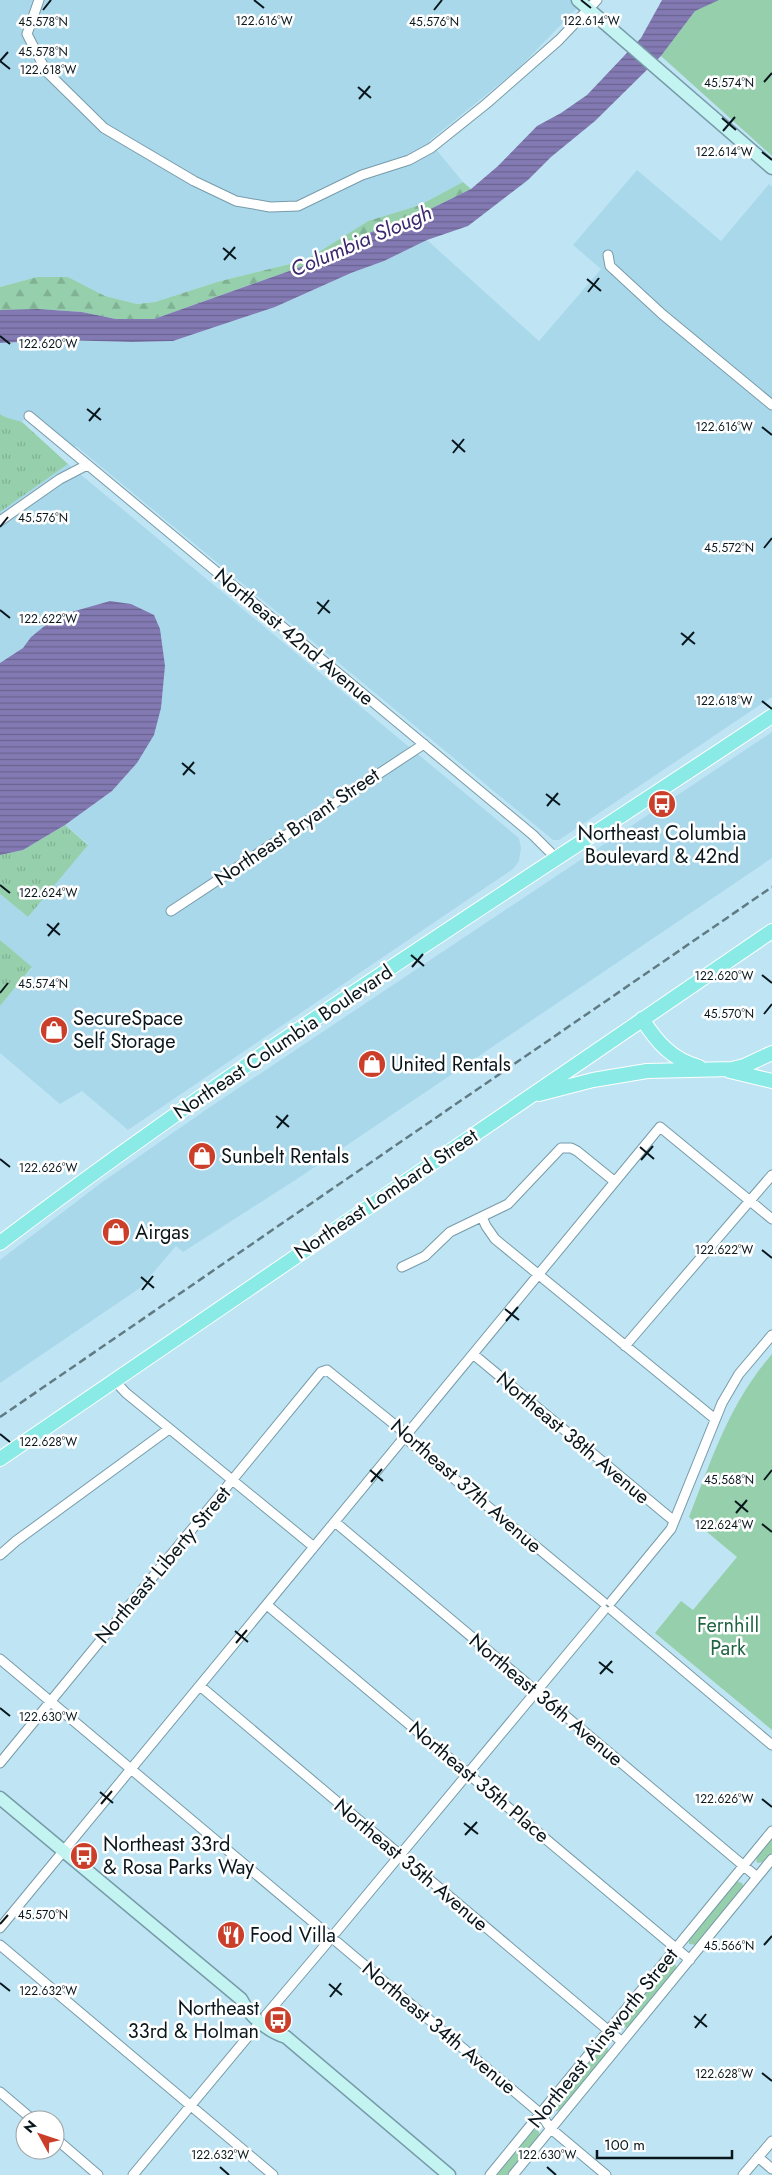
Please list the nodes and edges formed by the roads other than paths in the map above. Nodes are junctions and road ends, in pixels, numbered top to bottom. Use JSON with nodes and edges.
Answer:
{"nodes":[{"id":1,"x":39,"y":0,"type":"edge"},
{"id":2,"x":578,"y":0,"type":"edge"},
{"id":3,"x":593,"y":5,"type":"edge"},
{"id":4,"x":772,"y":168,"type":"edge"},
{"id":5,"x":608,"y":255,"type":"dead end"},
{"id":6,"x":772,"y":405,"type":"edge"},
{"id":7,"x":29,"y":416,"type":"dead end"},
{"id":8,"x":87,"y":465,"type":"junction"},
{"id":9,"x":0,"y":521,"type":"edge"},
{"id":10,"x":772,"y":716,"type":"edge"},
{"id":11,"x":424,"y":744,"type":"junction"},
{"id":12,"x":557,"y":859,"type":"junction"},
{"id":13,"x":171,"y":911,"type":"dead end"},
{"id":14,"x":772,"y":930,"type":"edge"},
{"id":15,"x":642,"y":1019,"type":"junction"},
{"id":16,"x":772,"y":1053,"type":"edge"},
{"id":17,"x":717,"y":1069,"type":"junction"},
{"id":18,"x":772,"y":1081,"type":"edge"},
{"id":19,"x":529,"y":1096,"type":"junction"},
{"id":20,"x":772,"y":1175,"type":"edge"},
{"id":21,"x":614,"y":1182,"type":"junction"},
{"id":22,"x":750,"y":1201,"type":"junction"},
{"id":23,"x":482,"y":1217,"type":"junction"},
{"id":24,"x":772,"y":1219,"type":"edge"},
{"id":25,"x":0,"y":1242,"type":"edge"},
{"id":26,"x":402,"y":1267,"type":"dead end"},
{"id":27,"x":538,"y":1274,"type":"junction"},
{"id":28,"x":772,"y":1335,"type":"edge"},
{"id":29,"x":626,"y":1346,"type":"junction"},
{"id":30,"x":473,"y":1354,"type":"junction"},
{"id":31,"x":327,"y":1370,"type":"joint"},
{"id":32,"x":114,"y":1380,"type":"junction"},
{"id":33,"x":715,"y":1419,"type":"junction"},
{"id":34,"x":170,"y":1429,"type":"junction"},
{"id":35,"x":406,"y":1436,"type":"junction"},
{"id":36,"x":0,"y":1459,"type":"edge"},
{"id":37,"x":232,"y":1480,"type":"junction"},
{"id":38,"x":674,"y":1521,"type":"junction"},
{"id":39,"x":335,"y":1522,"type":"junction"},
{"id":40,"x":314,"y":1548,"type":"junction"},
{"id":41,"x":0,"y":1555,"type":"edge"},
{"id":42,"x":267,"y":1605,"type":"junction"},
{"id":43,"x":608,"y":1606,"type":"junction"},
{"id":44,"x":0,"y":1659,"type":"edge"},
{"id":45,"x":200,"y":1686,"type":"junction"},
{"id":46,"x":536,"y":1692,"type":"junction"},
{"id":47,"x":50,"y":1701,"type":"junction"},
{"id":48,"x":772,"y":1744,"type":"edge"},
{"id":49,"x":0,"y":1763,"type":"edge"},
{"id":50,"x":132,"y":1769,"type":"junction"},
{"id":51,"x":468,"y":1774,"type":"junction"},
{"id":52,"x":0,"y":1798,"type":"edge"},
{"id":53,"x":772,"y":1831,"type":"edge"},
{"id":54,"x":64,"y":1852,"type":"junction"},
{"id":55,"x":400,"y":1856,"type":"junction"},
{"id":56,"x":772,"y":1859,"type":"edge"},
{"id":57,"x":744,"y":1866,"type":"junction"},
{"id":58,"x":757,"y":1877,"type":"junction"},
{"id":59,"x":0,"y":1928,"type":"edge"},
{"id":60,"x":336,"y":1932,"type":"junction"},
{"id":61,"x":326,"y":1933,"type":"junction"},
{"id":62,"x":337,"y":1942,"type":"junction"},
{"id":63,"x":326,"y":1943,"type":"junction"},
{"id":64,"x":0,"y":1945,"type":"edge"},
{"id":65,"x":676,"y":1948,"type":"junction"},
{"id":66,"x":690,"y":1960,"type":"junction"},
{"id":67,"x":264,"y":2018,"type":"junction"},
{"id":68,"x":609,"y":2031,"type":"junction"},
{"id":69,"x":622,"y":2042,"type":"junction"},
{"id":70,"x":0,"y":2092,"type":"edge"},
{"id":71,"x":191,"y":2106,"type":"junction"},
{"id":72,"x":21,"y":2110,"type":"edge"},
{"id":73,"x":541,"y":2114,"type":"junction"},
{"id":74,"x":550,"y":2128,"type":"junction"},
{"id":75,"x":772,"y":2141,"type":"edge"},
{"id":76,"x":65,"y":2147,"type":"edge"},
{"id":77,"x":758,"y":2157,"type":"junction"},
{"id":78,"x":772,"y":2169,"type":"edge"},
{"id":79,"x":98,"y":2175,"type":"edge"},
{"id":80,"x":133,"y":2175,"type":"edge"},
{"id":81,"x":273,"y":2175,"type":"edge"},
{"id":82,"x":449,"y":2175,"type":"edge"},
{"id":83,"x":490,"y":2175,"type":"edge"},
{"id":84,"x":513,"y":2175,"type":"edge"},
{"id":85,"x":606,"y":2175,"type":"edge"},
{"id":86,"x":743,"y":2175,"type":"edge"}],
"edges":[{"from":1,"to":3,"type":"street"},
{"from":2,"to":3,"type":"main road"},
{"from":3,"to":4,"type":"main road"},
{"from":5,"to":6,"type":"street"},
{"from":7,"to":8,"type":"street","name":"Northeast 42nd Avenue"},
{"from":8,"to":9,"type":"street"},
{"from":8,"to":11,"type":"street","name":"Northeast 42nd Avenue"},
{"from":10,"to":12,"type":"main road","name":"Northeast Columbia Boulevard"},
{"from":11,"to":12,"type":"street","name":"Northeast 42nd Avenue"},
{"from":11,"to":13,"type":"street","name":"Northeast Bryant Street"},
{"from":12,"to":25,"type":"main road","name":"Northeast Columbia Boulevard"},
{"from":14,"to":15,"type":"main road","name":"Northeast Lombard Street"},
{"from":15,"to":17,"type":"main road"},
{"from":15,"to":19,"type":"main road","name":"Northeast Lombard Street"},
{"from":16,"to":17,"type":"main road"},
{"from":17,"to":18,"type":"main road"},
{"from":17,"to":19,"type":"main road"},
{"from":19,"to":32,"type":"main road","name":"Northeast Lombard Street"},
{"from":20,"to":22,"type":"street"},
{"from":21,"to":22,"type":"street"},
{"from":21,"to":23,"type":"street"},
{"from":21,"to":27,"type":"street"},
{"from":22,"to":24,"type":"street"},
{"from":22,"to":29,"type":"street"},
{"from":23,"to":26,"type":"street"},
{"from":23,"to":27,"type":"street"},
{"from":27,"to":29,"type":"street"},
{"from":27,"to":30,"type":"street"},
{"from":28,"to":33,"type":"street"},
{"from":29,"to":33,"type":"street"},
{"from":30,"to":35,"type":"street"},
{"from":30,"to":38,"type":"street","name":"Northeast 38th Avenue"},
{"from":31,"to":35,"type":"street","name":"Northeast 37th Avenue"},
{"from":31,"to":37,"type":"street","name":"Northeast Liberty Street"},
{"from":32,"to":34,"type":"street"},
{"from":32,"to":36,"type":"main road","name":"Northeast Lombard Street"},
{"from":33,"to":38,"type":"street"},
{"from":34,"to":37,"type":"street"},
{"from":34,"to":41,"type":"street"},
{"from":35,"to":39,"type":"street"},
{"from":35,"to":43,"type":"street","name":"Northeast 37th Avenue"},
{"from":37,"to":40,"type":"street"},
{"from":37,"to":47,"type":"street","name":"Northeast Liberty Street"},
{"from":38,"to":43,"type":"street"},
{"from":39,"to":40,"type":"street"},
{"from":39,"to":46,"type":"street","name":"Northeast 36th Avenue"},
{"from":40,"to":42,"type":"street"},
{"from":42,"to":45,"type":"street"},
{"from":42,"to":51,"type":"street","name":"Northeast 35th Place"},
{"from":43,"to":46,"type":"street"},
{"from":43,"to":48,"type":"street","name":"Northeast 37th Avenue"},
{"from":44,"to":47,"type":"street"},
{"from":45,"to":50,"type":"street"},
{"from":45,"to":55,"type":"street","name":"Northeast 35th Avenue"},
{"from":46,"to":51,"type":"street"},
{"from":46,"to":57,"type":"street","name":"Northeast 36th Avenue"},
{"from":47,"to":49,"type":"street","name":"Northeast Liberty Street"},
{"from":47,"to":50,"type":"street"},
{"from":50,"to":54,"type":"street"},
{"from":50,"to":61,"type":"street"},
{"from":51,"to":55,"type":"street"},
{"from":51,"to":65,"type":"street","name":"Northeast 35th Place"},
{"from":52,"to":54,"type":"main road"},
{"from":53,"to":57,"type":"street","name":"Northeast Ainsworth Street"},
{"from":54,"to":59,"type":"street"},
{"from":54,"to":67,"type":"main road"},
{"from":55,"to":60,"type":"street"},
{"from":55,"to":68,"type":"street","name":"Northeast 35th Avenue"},
{"from":56,"to":58,"type":"street","name":"Northeast Ainsworth Street"},
{"from":57,"to":58,"type":"street","name":"Northeast 36th Avenue"},
{"from":57,"to":65,"type":"street","name":"Northeast Ainsworth Street"},
{"from":58,"to":66,"type":"street","name":"Northeast Ainsworth Street"},
{"from":60,"to":61,"type":"street"},
{"from":60,"to":62,"type":"street"},
{"from":61,"to":63,"type":"street"},
{"from":62,"to":63,"type":"street"},
{"from":62,"to":73,"type":"street","name":"Northeast 34th Avenue"},
{"from":63,"to":67,"type":"street"},
{"from":64,"to":71,"type":"street"},
{"from":65,"to":66,"type":"street","name":"Northeast 35th Place"},
{"from":65,"to":68,"type":"street","name":"Northeast Ainsworth Street"},
{"from":66,"to":69,"type":"street","name":"Northeast Ainsworth Street"},
{"from":67,"to":71,"type":"street"},
{"from":67,"to":82,"type":"main road"},
{"from":68,"to":69,"type":"street","name":"Northeast 35th Avenue"},
{"from":68,"to":73,"type":"street","name":"Northeast Ainsworth Street"},
{"from":69,"to":74,"type":"street","name":"Northeast Ainsworth Street"},
{"from":70,"to":72,"type":"street"},
{"from":71,"to":80,"type":"street"},
{"from":71,"to":81,"type":"street"},
{"from":73,"to":74,"type":"street","name":"Northeast 34th Avenue"},
{"from":73,"to":83,"type":"street","name":"Northeast Ainsworth Street"},
{"from":74,"to":84,"type":"street","name":"Northeast Ainsworth Street"},
{"from":74,"to":85,"type":"street","name":"Northeast 34th Avenue"},
{"from":75,"to":77,"type":"street"},
{"from":76,"to":79,"type":"street"},
{"from":77,"to":78,"type":"street"},
{"from":77,"to":86,"type":"street"}]}
